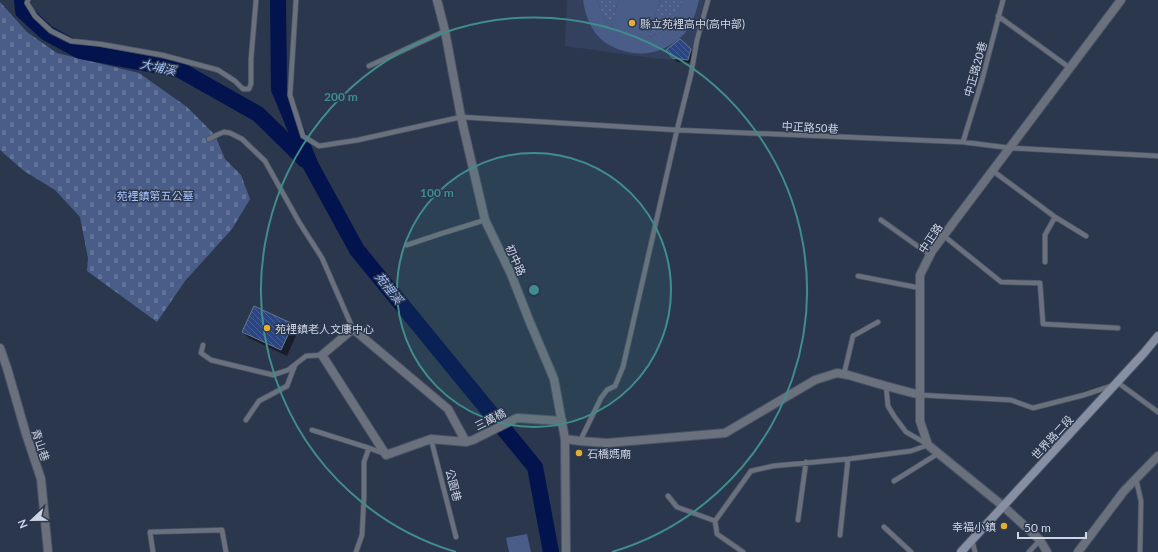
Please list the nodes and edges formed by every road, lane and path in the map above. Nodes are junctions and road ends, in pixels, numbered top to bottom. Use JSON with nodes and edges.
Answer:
{"nodes":[{"id":1,"x":28,"y":0,"type":"edge"},
{"id":2,"x":256,"y":0,"type":"edge"},
{"id":3,"x":296,"y":0,"type":"edge"},
{"id":4,"x":437,"y":0,"type":"edge"},
{"id":5,"x":708,"y":0,"type":"edge"},
{"id":6,"x":1003,"y":0,"type":"edge"},
{"id":7,"x":1121,"y":0,"type":"edge"},
{"id":8,"x":998,"y":16,"type":"junction"},
{"id":9,"x":445,"y":31,"type":"junction"},
{"id":10,"x":369,"y":66,"type":"dead end"},
{"id":11,"x":1070,"y":68,"type":"junction"},
{"id":12,"x":461,"y":117,"type":"junction"},
{"id":13,"x":677,"y":130,"type":"junction"},
{"id":14,"x":209,"y":140,"type":"dead end"},
{"id":15,"x":963,"y":142,"type":"junction"},
{"id":16,"x":1010,"y":148,"type":"junction"},
{"id":17,"x":1158,"y":156,"type":"edge"},
{"id":18,"x":993,"y":171,"type":"junction"},
{"id":19,"x":1055,"y":217,"type":"junction"},
{"id":20,"x":485,"y":220,"type":"junction"},
{"id":21,"x":881,"y":220,"type":"dead end"},
{"id":22,"x":944,"y":236,"type":"junction"},
{"id":23,"x":1086,"y":236,"type":"dead end"},
{"id":24,"x":407,"y":245,"type":"dead end"},
{"id":25,"x":930,"y":255,"type":"junction"},
{"id":26,"x":1045,"y":262,"type":"dead end"},
{"id":27,"x":858,"y":276,"type":"dead end"},
{"id":28,"x":920,"y":288,"type":"junction"},
{"id":29,"x":878,"y":322,"type":"dead end"},
{"id":30,"x":1118,"y":328,"type":"dead end"},
{"id":31,"x":353,"y":329,"type":"junction"},
{"id":32,"x":1158,"y":336,"type":"edge"},
{"id":33,"x":203,"y":345,"type":"dead end"},
{"id":34,"x":0,"y":348,"type":"edge"},
{"id":35,"x":322,"y":355,"type":"junction"},
{"id":36,"x":295,"y":365,"type":"junction"},
{"id":37,"x":844,"y":374,"type":"junction"},
{"id":38,"x":1116,"y":384,"type":"junction"},
{"id":39,"x":886,"y":386,"type":"junction"},
{"id":40,"x":920,"y":395,"type":"junction"},
{"id":41,"x":1158,"y":412,"type":"edge"},
{"id":42,"x":246,"y":420,"type":"dead end"},
{"id":43,"x":562,"y":421,"type":"junction"},
{"id":44,"x":312,"y":430,"type":"dead end"},
{"id":45,"x":431,"y":439,"type":"junction"},
{"id":46,"x":565,"y":439,"type":"junction"},
{"id":47,"x":470,"y":441,"type":"junction"},
{"id":48,"x":580,"y":441,"type":"junction"},
{"id":49,"x":928,"y":445,"type":"junction"},
{"id":50,"x":369,"y":448,"type":"junction"},
{"id":51,"x":939,"y":453,"type":"junction"},
{"id":52,"x":386,"y":455,"type":"junction"},
{"id":53,"x":1158,"y":456,"type":"edge"},
{"id":54,"x":848,"y":459,"type":"junction"},
{"id":55,"x":806,"y":462,"type":"junction"},
{"id":56,"x":1136,"y":479,"type":"junction"},
{"id":57,"x":894,"y":481,"type":"dead end"},
{"id":58,"x":668,"y":496,"type":"dead end"},
{"id":59,"x":1003,"y":506,"type":"junction"},
{"id":60,"x":798,"y":520,"type":"dead end"},
{"id":61,"x":715,"y":522,"type":"junction"},
{"id":62,"x":884,"y":527,"type":"dead end"},
{"id":63,"x":840,"y":535,"type":"dead end"},
{"id":64,"x":456,"y":537,"type":"dead end"},
{"id":65,"x":972,"y":540,"type":"junction"},
{"id":66,"x":1040,"y":540,"type":"junction"},
{"id":67,"x":48,"y":552,"type":"edge"},
{"id":68,"x":153,"y":552,"type":"edge"},
{"id":69,"x":226,"y":552,"type":"edge"},
{"id":70,"x":356,"y":552,"type":"edge"},
{"id":71,"x":566,"y":552,"type":"edge"},
{"id":72,"x":743,"y":552,"type":"edge"},
{"id":73,"x":911,"y":552,"type":"edge"},
{"id":74,"x":961,"y":552,"type":"edge"},
{"id":75,"x":975,"y":552,"type":"edge"},
{"id":76,"x":1029,"y":552,"type":"edge"},
{"id":77,"x":1047,"y":552,"type":"edge"},
{"id":78,"x":1078,"y":552,"type":"edge"},
{"id":79,"x":1140,"y":552,"type":"edge"}],
"edges":[{"from":1,"to":2,"type":"lane"},
{"from":3,"to":12,"type":"lane","name":"中正路50巷"},
{"from":4,"to":9,"type":"street","name":"初中路"},
{"from":5,"to":13,"type":"lane"},
{"from":6,"to":8,"type":"lane","name":"中正路20巷"},
{"from":7,"to":11,"type":"street","name":"中正路"},
{"from":8,"to":11,"type":"lane"},
{"from":8,"to":15,"type":"lane","name":"中正路20巷"},
{"from":9,"to":10,"type":"lane"},
{"from":9,"to":12,"type":"street","name":"初中路"},
{"from":11,"to":16,"type":"street","name":"中正路"},
{"from":12,"to":13,"type":"lane","name":"中正路50巷"},
{"from":12,"to":20,"type":"street","name":"初中路"},
{"from":13,"to":15,"type":"lane","name":"中正路50巷"},
{"from":13,"to":48,"type":"lane"},
{"from":14,"to":31,"type":"lane"},
{"from":15,"to":16,"type":"lane","name":"中正路50巷"},
{"from":16,"to":17,"type":"lane","name":"中正路50巷"},
{"from":16,"to":18,"type":"street","name":"中正路"},
{"from":18,"to":19,"type":"lane"},
{"from":18,"to":22,"type":"street","name":"中正路"},
{"from":19,"to":23,"type":"lane"},
{"from":19,"to":26,"type":"lane"},
{"from":20,"to":24,"type":"lane"},
{"from":20,"to":43,"type":"street","name":"初中路"},
{"from":21,"to":25,"type":"lane"},
{"from":22,"to":25,"type":"street","name":"中正路"},
{"from":22,"to":30,"type":"lane"},
{"from":25,"to":28,"type":"street","name":"中正路"},
{"from":27,"to":28,"type":"lane"},
{"from":28,"to":40,"type":"street","name":"中正路"},
{"from":29,"to":37,"type":"lane"},
{"from":31,"to":35,"type":"street"},
{"from":31,"to":47,"type":"street"},
{"from":32,"to":38,"type":"main road","name":"世界路二段"},
{"from":33,"to":36,"type":"lane"},
{"from":34,"to":67,"type":"street","name":"青山巷"},
{"from":35,"to":36,"type":"lane"},
{"from":35,"to":52,"type":"street"},
{"from":36,"to":42,"type":"lane"},
{"from":37,"to":39,"type":"street"},
{"from":37,"to":48,"type":"street"},
{"from":38,"to":40,"type":"lane"},
{"from":38,"to":41,"type":"lane"},
{"from":38,"to":59,"type":"main road","name":"世界路二段"},
{"from":39,"to":40,"type":"street"},
{"from":39,"to":49,"type":"lane"},
{"from":40,"to":49,"type":"street","name":"中正路"},
{"from":43,"to":46,"type":"street","name":"初中路"},
{"from":43,"to":47,"type":"street","name":"三萬橋"},
{"from":44,"to":50,"type":"lane"},
{"from":45,"to":47,"type":"street"},
{"from":45,"to":52,"type":"street"},
{"from":45,"to":64,"type":"lane","name":"公園巷"},
{"from":46,"to":48,"type":"street"},
{"from":46,"to":71,"type":"street","name":"初中路"},
{"from":49,"to":51,"type":"street"},
{"from":49,"to":54,"type":"lane"},
{"from":50,"to":52,"type":"lane"},
{"from":50,"to":70,"type":"lane"},
{"from":51,"to":57,"type":"lane"},
{"from":51,"to":59,"type":"street"},
{"from":53,"to":56,"type":"street"},
{"from":54,"to":55,"type":"lane"},
{"from":54,"to":63,"type":"lane"},
{"from":55,"to":60,"type":"lane"},
{"from":55,"to":61,"type":"lane"},
{"from":56,"to":78,"type":"street"},
{"from":56,"to":79,"type":"lane"},
{"from":58,"to":61,"type":"lane"},
{"from":59,"to":65,"type":"main road","name":"世界路二段"},
{"from":59,"to":66,"type":"street"},
{"from":61,"to":72,"type":"lane"},
{"from":62,"to":73,"type":"lane"},
{"from":65,"to":74,"type":"main road","name":"世界路二段"},
{"from":65,"to":75,"type":"lane"},
{"from":66,"to":76,"type":"lane"},
{"from":66,"to":77,"type":"street"},
{"from":68,"to":69,"type":"lane"}]}
